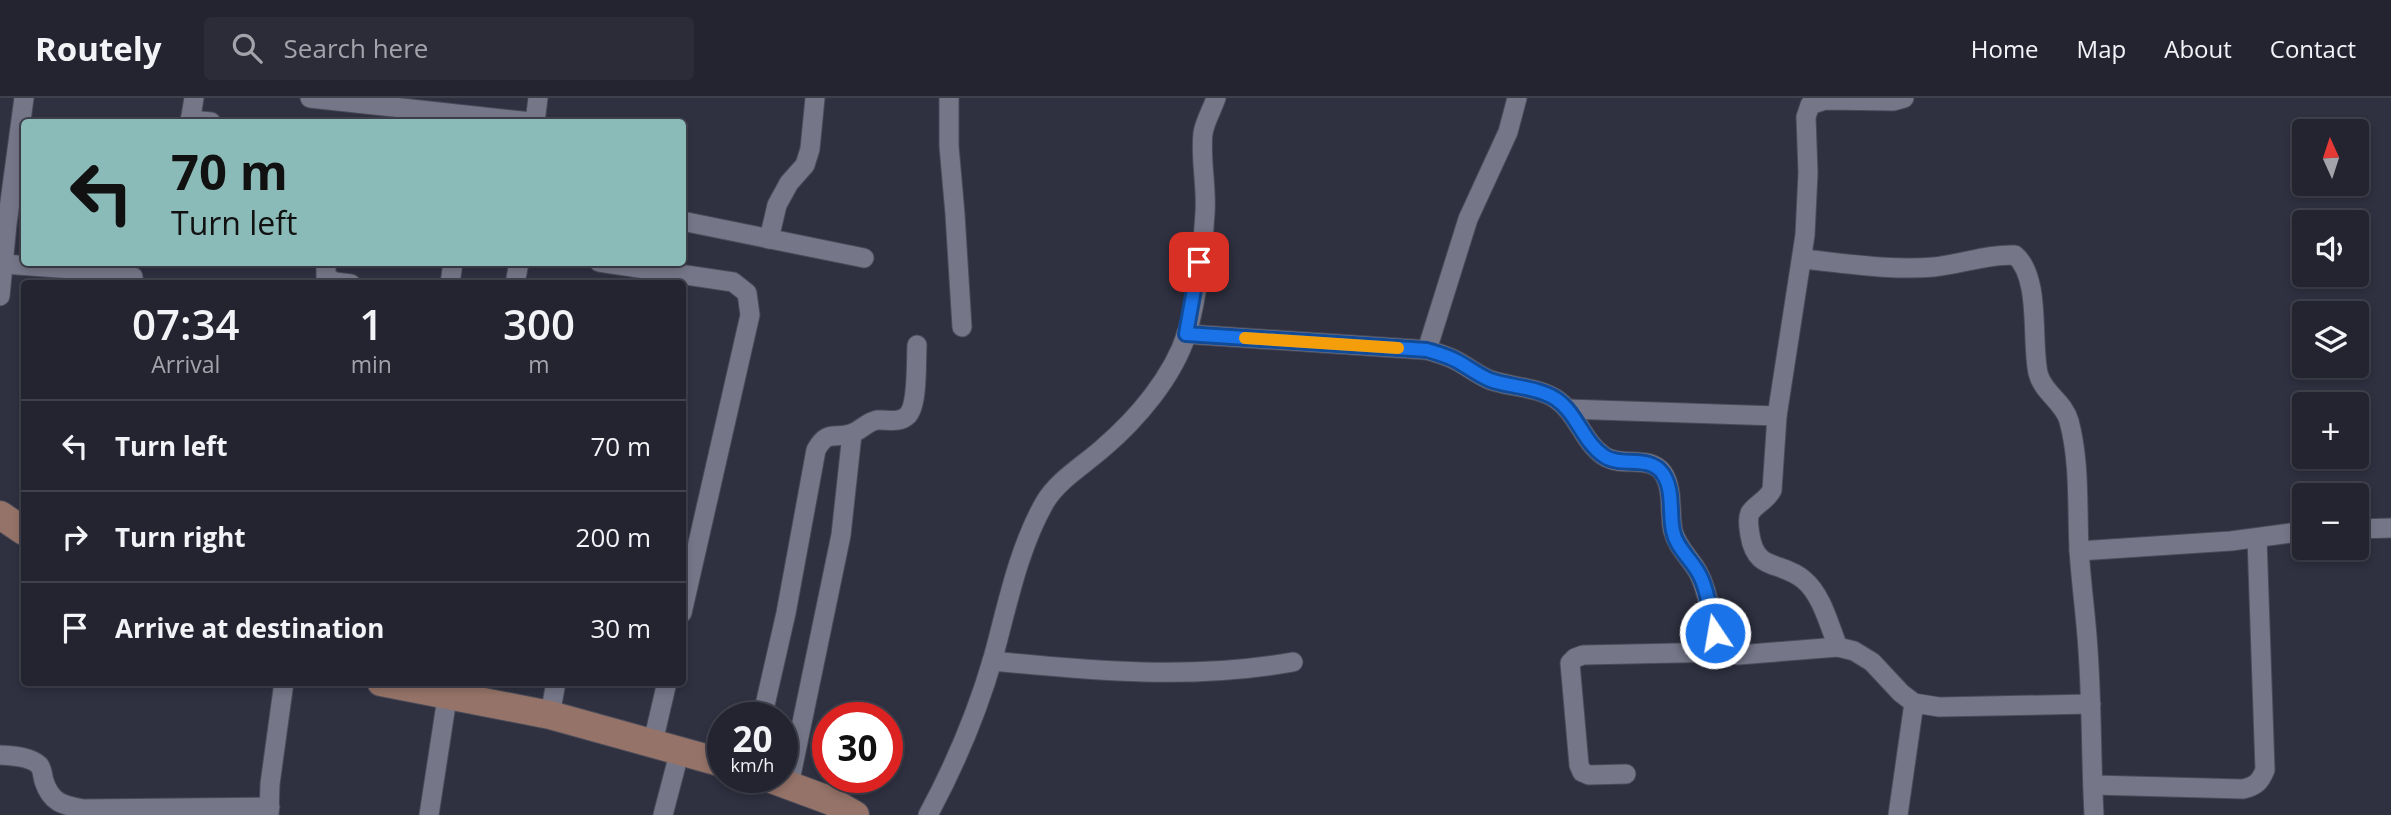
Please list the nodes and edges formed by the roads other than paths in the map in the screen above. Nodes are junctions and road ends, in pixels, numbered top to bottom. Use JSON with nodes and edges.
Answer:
{"nodes":[{"id":1,"x":24,"y":98,"type":"edge"},
{"id":2,"x":194,"y":98,"type":"edge"},
{"id":3,"x":310,"y":98,"type":"edge"},
{"id":4,"x":538,"y":98,"type":"edge"},
{"id":5,"x":815,"y":98,"type":"edge"},
{"id":6,"x":949,"y":98,"type":"edge"},
{"id":7,"x":1216,"y":98,"type":"edge"},
{"id":8,"x":1517,"y":98,"type":"edge"},
{"id":9,"x":1904,"y":98,"type":"edge"},
{"id":10,"x":23,"y":119,"type":"edge"},
{"id":11,"x":190,"y":119,"type":"edge"},
{"id":12,"x":505,"y":119,"type":"edge"},
{"id":13,"x":534,"y":119,"type":"edge"},
{"id":14,"x":21,"y":141,"type":"edge"},
{"id":15,"x":19,"y":170,"type":"edge"},
{"id":16,"x":686,"y":222,"type":"edge"},
{"id":17,"x":769,"y":239,"type":"junction"},
{"id":18,"x":864,"y":258,"type":"dead end"},
{"id":19,"x":1802,"y":259,"type":"junction"},
{"id":20,"x":4,"y":264,"type":"junction"},
{"id":21,"x":21,"y":265,"type":"edge"},
{"id":22,"x":31,"y":266,"type":"edge"},
{"id":23,"x":626,"y":266,"type":"edge"},
{"id":24,"x":133,"y":280,"type":"edge"},
{"id":25,"x":0,"y":296,"type":"edge"},
{"id":26,"x":962,"y":327,"type":"dead end"},
{"id":27,"x":1186,"y":334,"type":"junction"},
{"id":28,"x":917,"y":345,"type":"dead end"},
{"id":29,"x":1427,"y":350,"type":"junction"},
{"id":30,"x":1567,"y":409,"type":"junction"},
{"id":31,"x":1777,"y":415,"type":"junction"},
{"id":32,"x":852,"y":434,"type":"junction"},
{"id":33,"x":0,"y":516,"type":"edge"},
{"id":34,"x":2391,"y":528,"type":"edge"},
{"id":35,"x":21,"y":529,"type":"edge"},
{"id":36,"x":2369,"y":529,"type":"edge"},
{"id":37,"x":2292,"y":533,"type":"edge"},
{"id":38,"x":2257,"y":538,"type":"junction"},
{"id":39,"x":2079,"y":551,"type":"junction"},
{"id":40,"x":686,"y":595,"type":"edge"},
{"id":41,"x":1838,"y":647,"type":"junction"},
{"id":42,"x":1725,"y":652,"type":"junction"},
{"id":43,"x":992,"y":661,"type":"junction"},
{"id":44,"x":1293,"y":662,"type":"dead end"},
{"id":45,"x":283,"y":686,"type":"edge"},
{"id":46,"x":426,"y":686,"type":"edge"},
{"id":47,"x":555,"y":686,"type":"edge"},
{"id":48,"x":666,"y":686,"type":"edge"},
{"id":49,"x":449,"y":688,"type":"edge"},
{"id":50,"x":766,"y":702,"type":"edge"},
{"id":51,"x":798,"y":702,"type":"edge"},
{"id":52,"x":1914,"y":703,"type":"junction"},
{"id":53,"x":2091,"y":704,"type":"junction"},
{"id":54,"x":550,"y":715,"type":"junction"},
{"id":55,"x":653,"y":743,"type":"junction"},
{"id":56,"x":680,"y":750,"type":"junction"},
{"id":57,"x":0,"y":755,"type":"edge"},
{"id":58,"x":707,"y":758,"type":"edge"},
{"id":59,"x":1626,"y":774,"type":"dead end"},
{"id":60,"x":2093,"y":785,"type":"junction"},
{"id":61,"x":798,"y":792,"type":"edge"},
{"id":62,"x":830,"y":808,"type":"edge"},
{"id":63,"x":270,"y":811,"type":"edge"},
{"id":64,"x":429,"y":815,"type":"edge"},
{"id":65,"x":663,"y":815,"type":"edge"},
{"id":66,"x":855,"y":815,"type":"edge"},
{"id":67,"x":928,"y":815,"type":"edge"},
{"id":68,"x":1898,"y":815,"type":"edge"},
{"id":69,"x":2094,"y":815,"type":"edge"}],
"edges":[{"from":1,"to":10,"type":"street"},
{"from":2,"to":11,"type":"street"},
{"from":3,"to":12,"type":"street"},
{"from":4,"to":13,"type":"street"},
{"from":5,"to":17,"type":"street"},
{"from":6,"to":26,"type":"street"},
{"from":7,"to":27,"type":"street"},
{"from":8,"to":29,"type":"street"},
{"from":9,"to":19,"type":"street"},
{"from":14,"to":15,"type":"street"},
{"from":15,"to":20,"type":"street"},
{"from":16,"to":17,"type":"street"},
{"from":17,"to":18,"type":"street"},
{"from":19,"to":31,"type":"street"},
{"from":19,"to":39,"type":"street"},
{"from":20,"to":21,"type":"street"},
{"from":20,"to":25,"type":"street"},
{"from":22,"to":24,"type":"street"},
{"from":23,"to":40,"type":"street"},
{"from":27,"to":29,"type":"street"},
{"from":27,"to":43,"type":"street"},
{"from":28,"to":32,"type":"street"},
{"from":29,"to":30,"type":"street"},
{"from":30,"to":31,"type":"street"},
{"from":30,"to":42,"type":"street"},
{"from":31,"to":41,"type":"street"},
{"from":32,"to":50,"type":"street"},
{"from":32,"to":51,"type":"street"},
{"from":33,"to":35,"type":"main road"},
{"from":34,"to":36,"type":"street"},
{"from":37,"to":38,"type":"street"},
{"from":38,"to":39,"type":"street"},
{"from":38,"to":60,"type":"street"},
{"from":39,"to":53,"type":"street"},
{"from":41,"to":42,"type":"street"},
{"from":41,"to":52,"type":"street"},
{"from":42,"to":59,"type":"street"},
{"from":43,"to":44,"type":"street"},
{"from":43,"to":67,"type":"street"},
{"from":45,"to":63,"type":"street"},
{"from":46,"to":49,"type":"main road"},
{"from":47,"to":54,"type":"street"},
{"from":48,"to":55,"type":"street"},
{"from":49,"to":54,"type":"main road"},
{"from":49,"to":64,"type":"street"},
{"from":52,"to":53,"type":"street"},
{"from":52,"to":68,"type":"street"},
{"from":53,"to":60,"type":"street"},
{"from":54,"to":55,"type":"main road"},
{"from":55,"to":56,"type":"main road"},
{"from":56,"to":58,"type":"main road"},
{"from":56,"to":65,"type":"street"},
{"from":57,"to":63,"type":"street"},
{"from":60,"to":69,"type":"street"},
{"from":61,"to":62,"type":"main road"},
{"from":62,"to":66,"type":"main road"}]}
